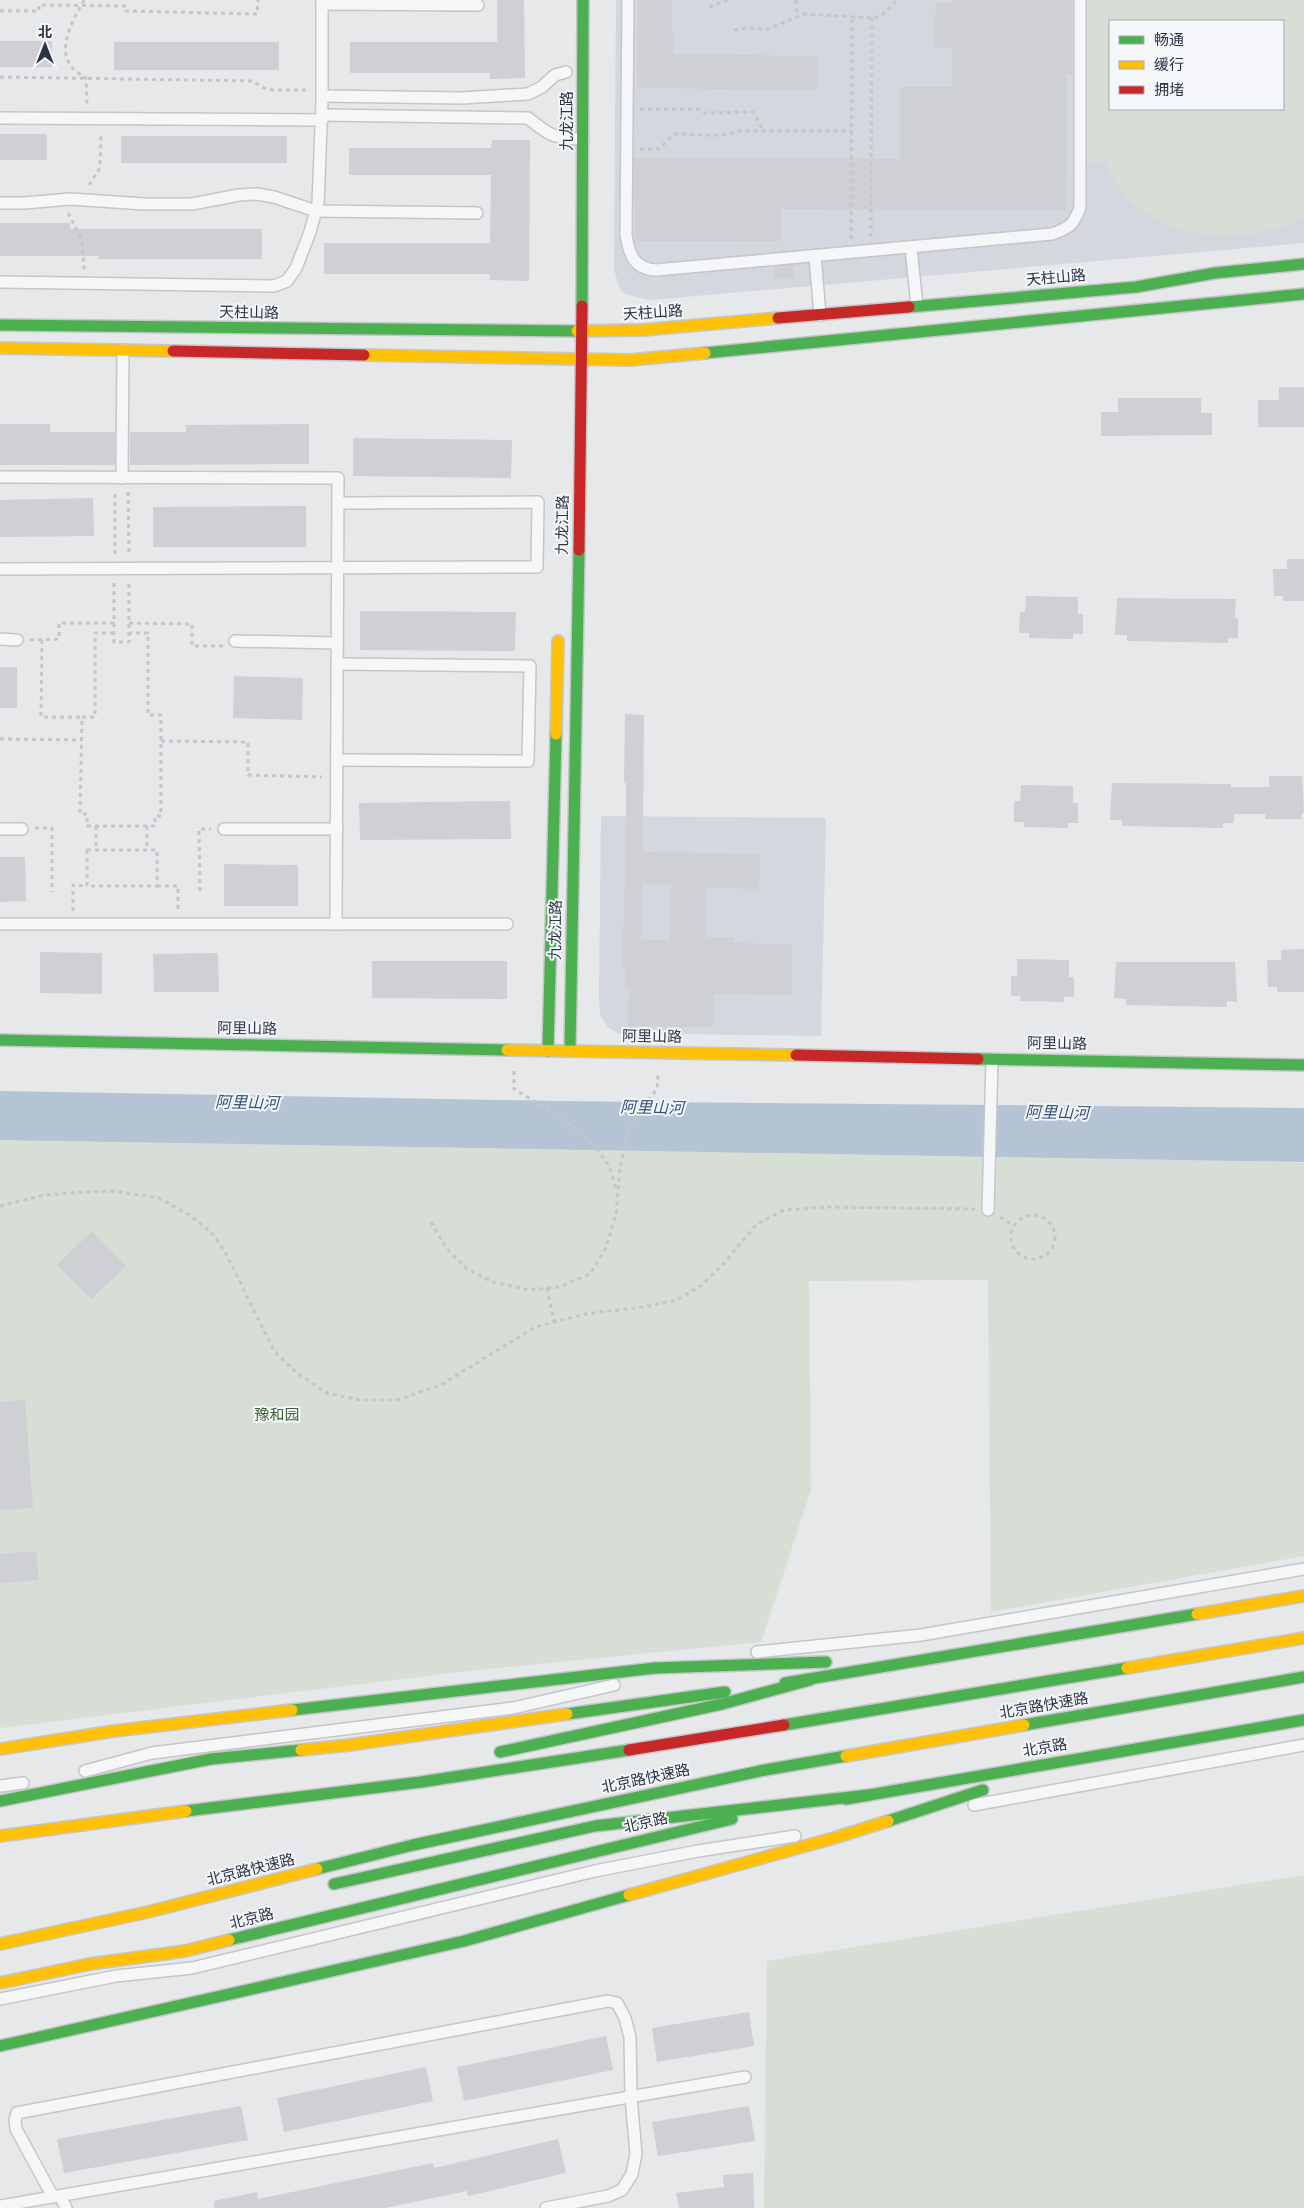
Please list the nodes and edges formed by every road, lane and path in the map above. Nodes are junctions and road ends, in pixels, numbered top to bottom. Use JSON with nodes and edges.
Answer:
{"nodes":[{"id":1,"x":84,"y":0,"type":"edge"},
{"id":2,"x":258,"y":0,"type":"edge"},
{"id":3,"x":583,"y":0,"type":"edge"},
{"id":4,"x":628,"y":0,"type":"edge"},
{"id":5,"x":728,"y":0,"type":"edge"},
{"id":6,"x":796,"y":0,"type":"edge"},
{"id":7,"x":895,"y":0,"type":"edge"},
{"id":8,"x":1080,"y":0,"type":"edge"},
{"id":9,"x":322,"y":2,"type":"edge"},
{"id":10,"x":478,"y":4,"type":"dead end"},
{"id":11,"x":81,"y":6,"type":"junction"},
{"id":12,"x":709,"y":7,"type":"dead end"},
{"id":13,"x":0,"y":11,"type":"edge"},
{"id":14,"x":797,"y":17,"type":"junction"},
{"id":15,"x":852,"y":17,"type":"junction"},
{"id":16,"x":872,"y":18,"type":"junction"},
{"id":17,"x":734,"y":30,"type":"dead end"},
{"id":18,"x":566,"y":72,"type":"dead end"},
{"id":19,"x":0,"y":77,"type":"edge"},
{"id":20,"x":86,"y":78,"type":"junction"},
{"id":21,"x":322,"y":94,"type":"junction"},
{"id":22,"x":627,"y":109,"type":"junction"},
{"id":23,"x":0,"y":118,"type":"edge"},
{"id":24,"x":88,"y":118,"type":"junction"},
{"id":25,"x":322,"y":118,"type":"junction"},
{"id":26,"x":764,"y":131,"type":"junction"},
{"id":27,"x":852,"y":131,"type":"junction"},
{"id":28,"x":583,"y":139,"type":"junction"},
{"id":29,"x":627,"y":150,"type":"junction"},
{"id":30,"x":86,"y":188,"type":"dead end"},
{"id":31,"x":61,"y":199,"type":"junction"},
{"id":32,"x":0,"y":203,"type":"edge"},
{"id":33,"x":316,"y":211,"type":"junction"},
{"id":34,"x":477,"y":213,"type":"dead end"},
{"id":35,"x":911,"y":247,"type":"junction"},
{"id":36,"x":870,"y":251,"type":"junction"},
{"id":37,"x":851,"y":252,"type":"junction"},
{"id":38,"x":816,"y":256,"type":"junction"},
{"id":39,"x":1304,"y":264,"type":"edge"},
{"id":40,"x":0,"y":282,"type":"edge"},
{"id":41,"x":84,"y":283,"type":"junction"},
{"id":42,"x":1304,"y":294,"type":"edge"},
{"id":43,"x":917,"y":306,"type":"junction"},
{"id":44,"x":820,"y":315,"type":"junction"},
{"id":45,"x":0,"y":325,"type":"edge"},
{"id":46,"x":565,"y":327,"type":"junction"},
{"id":47,"x":582,"y":331,"type":"junction"},
{"id":48,"x":0,"y":348,"type":"edge"},
{"id":49,"x":123,"y":350,"type":"junction"},
{"id":50,"x":582,"y":359,"type":"junction"},
{"id":51,"x":565,"y":364,"type":"junction"},
{"id":52,"x":0,"y":477,"type":"edge"},
{"id":53,"x":122,"y":478,"type":"junction"},
{"id":54,"x":338,"y":504,"type":"junction"},
{"id":55,"x":338,"y":567,"type":"junction"},
{"id":56,"x":114,"y":568,"type":"junction"},
{"id":57,"x":129,"y":568,"type":"junction"},
{"id":58,"x":0,"y":569,"type":"edge"},
{"id":59,"x":114,"y":623,"type":"junction"},
{"id":60,"x":128,"y":623,"type":"junction"},
{"id":61,"x":559,"y":626,"type":"dead end"},
{"id":62,"x":114,"y":633,"type":"junction"},
{"id":63,"x":128,"y":633,"type":"junction"},
{"id":64,"x":0,"y":639,"type":"edge"},
{"id":65,"x":17,"y":640,"type":"joint"},
{"id":66,"x":42,"y":640,"type":"junction"},
{"id":67,"x":235,"y":642,"type":"joint"},
{"id":68,"x":337,"y":643,"type":"junction"},
{"id":69,"x":337,"y":664,"type":"junction"},
{"id":70,"x":82,"y":717,"type":"junction"},
{"id":71,"x":0,"y":739,"type":"edge"},
{"id":72,"x":81,"y":740,"type":"junction"},
{"id":73,"x":161,"y":741,"type":"junction"},
{"id":74,"x":337,"y":760,"type":"junction"},
{"id":75,"x":337,"y":777,"type":"junction"},
{"id":76,"x":96,"y":826,"type":"junction"},
{"id":77,"x":147,"y":826,"type":"junction"},
{"id":78,"x":22,"y":828,"type":"joint"},
{"id":79,"x":0,"y":829,"type":"edge"},
{"id":80,"x":224,"y":829,"type":"joint"},
{"id":81,"x":337,"y":829,"type":"junction"},
{"id":82,"x":96,"y":850,"type":"junction"},
{"id":83,"x":147,"y":850,"type":"junction"},
{"id":84,"x":87,"y":886,"type":"junction"},
{"id":85,"x":157,"y":886,"type":"junction"},
{"id":86,"x":200,"y":891,"type":"dead end"},
{"id":87,"x":52,"y":892,"type":"dead end"},
{"id":88,"x":0,"y":924,"type":"edge"},
{"id":89,"x":73,"y":924,"type":"junction"},
{"id":90,"x":178,"y":924,"type":"junction"},
{"id":91,"x":336,"y":924,"type":"junction"},
{"id":92,"x":507,"y":924,"type":"dead end"},
{"id":93,"x":0,"y":1040,"type":"edge"},
{"id":94,"x":548,"y":1051,"type":"junction"},
{"id":95,"x":570,"y":1051,"type":"junction"},
{"id":96,"x":992,"y":1059,"type":"junction"},
{"id":97,"x":1304,"y":1065,"type":"edge"},
{"id":98,"x":514,"y":1089,"type":"dead end"},
{"id":99,"x":657,"y":1089,"type":"dead end"},
{"id":100,"x":617,"y":1192,"type":"junction"},
{"id":101,"x":0,"y":1206,"type":"edge"},
{"id":102,"x":988,"y":1210,"type":"junction"},
{"id":103,"x":431,"y":1222,"type":"dead end"},
{"id":104,"x":1014,"y":1226,"type":"junction"},
{"id":105,"x":547,"y":1288,"type":"junction"},
{"id":106,"x":554,"y":1322,"type":"junction"},
{"id":107,"x":1304,"y":1569,"type":"edge"},
{"id":108,"x":1304,"y":1596,"type":"edge"},
{"id":109,"x":1304,"y":1638,"type":"edge"},
{"id":110,"x":950,"y":1657,"type":"junction"},
{"id":111,"x":688,"y":1667,"type":"junction"},
{"id":112,"x":1304,"y":1676,"type":"edge"},
{"id":113,"x":810,"y":1680,"type":"junction"},
{"id":114,"x":1304,"y":1720,"type":"edge"},
{"id":115,"x":0,"y":1739,"type":"edge"},
{"id":116,"x":1304,"y":1745,"type":"edge"},
{"id":117,"x":0,"y":1749,"type":"edge"},
{"id":118,"x":490,"y":1753,"type":"dead end"},
{"id":119,"x":1094,"y":1756,"type":"junction"},
{"id":120,"x":78,"y":1773,"type":"dead end"},
{"id":121,"x":49,"y":1779,"type":"dead end"},
{"id":122,"x":0,"y":1786,"type":"edge"},
{"id":123,"x":869,"y":1795,"type":"junction"},
{"id":124,"x":208,"y":1796,"type":"dead end"},
{"id":125,"x":0,"y":1801,"type":"edge"},
{"id":126,"x":890,"y":1819,"type":"junction"},
{"id":127,"x":75,"y":1824,"type":"junction"},
{"id":128,"x":0,"y":1836,"type":"edge"},
{"id":129,"x":324,"y":1887,"type":"dead end"},
{"id":130,"x":172,"y":1918,"type":"dead end"},
{"id":131,"x":69,"y":1929,"type":"junction"},
{"id":132,"x":0,"y":1944,"type":"edge"},
{"id":133,"x":2,"y":1983,"type":"edge"},
{"id":134,"x":5,"y":1998,"type":"edge"},
{"id":135,"x":0,"y":2046,"type":"edge"},
{"id":136,"x":745,"y":2077,"type":"dead end"},
{"id":137,"x":630,"y":2097,"type":"junction"},
{"id":138,"x":57,"y":2196,"type":"junction"},
{"id":139,"x":0,"y":2206,"type":"edge"},
{"id":140,"x":66,"y":2208,"type":"edge"},
{"id":141,"x":546,"y":2208,"type":"edge"}],
"edges":[{"from":1,"to":11,"type":"path"},
{"from":2,"to":11,"type":"path"},
{"from":3,"to":28,"type":"main road","name":"九龙江路"},
{"from":4,"to":22,"type":"lane"},
{"from":5,"to":12,"type":"path"},
{"from":6,"to":14,"type":"path"},
{"from":7,"to":16,"type":"path"},
{"from":8,"to":35,"type":"lane"},
{"from":9,"to":10,"type":"lane"},
{"from":9,"to":21,"type":"lane"},
{"from":11,"to":13,"type":"path"},
{"from":11,"to":20,"type":"path"},
{"from":14,"to":15,"type":"path"},
{"from":14,"to":17,"type":"path"},
{"from":15,"to":16,"type":"path"},
{"from":15,"to":27,"type":"path"},
{"from":16,"to":36,"type":"path"},
{"from":18,"to":21,"type":"lane"},
{"from":19,"to":20,"type":"path"},
{"from":20,"to":21,"type":"path"},
{"from":20,"to":24,"type":"path"},
{"from":21,"to":25,"type":"lane"},
{"from":22,"to":26,"type":"path"},
{"from":22,"to":29,"type":"lane"},
{"from":23,"to":24,"type":"lane"},
{"from":24,"to":25,"type":"lane"},
{"from":24,"to":30,"type":"path"},
{"from":25,"to":28,"type":"lane"},
{"from":25,"to":33,"type":"lane"},
{"from":26,"to":27,"type":"path"},
{"from":26,"to":29,"type":"path"},
{"from":27,"to":37,"type":"path"},
{"from":28,"to":47,"type":"main road","name":"九龙江路"},
{"from":29,"to":38,"type":"lane"},
{"from":31,"to":32,"type":"lane"},
{"from":31,"to":33,"type":"lane"},
{"from":31,"to":41,"type":"path"},
{"from":33,"to":34,"type":"lane"},
{"from":33,"to":41,"type":"lane"},
{"from":35,"to":36,"type":"lane"},
{"from":35,"to":43,"type":"lane"},
{"from":36,"to":37,"type":"lane"},
{"from":37,"to":38,"type":"lane"},
{"from":38,"to":44,"type":"lane"},
{"from":39,"to":43,"type":"main road","name":"天柱山路"},
{"from":40,"to":41,"type":"lane"},
{"from":42,"to":50,"type":"main road"},
{"from":43,"to":44,"type":"main road","name":"天柱山路"},
{"from":44,"to":47,"type":"main road","name":"天柱山路"},
{"from":45,"to":46,"type":"main road","name":"天柱山路"},
{"from":46,"to":47,"type":"main road","name":"天柱山路"},
{"from":46,"to":51,"type":"main road"},
{"from":47,"to":50,"type":"main road","name":"九龙江路"},
{"from":48,"to":49,"type":"main road"},
{"from":49,"to":51,"type":"main road"},
{"from":49,"to":53,"type":"lane"},
{"from":50,"to":51,"type":"main road"},
{"from":50,"to":95,"type":"main road","name":"九龙江路"},
{"from":52,"to":53,"type":"lane"},
{"from":53,"to":54,"type":"lane"},
{"from":53,"to":56,"type":"path"},
{"from":53,"to":57,"type":"path"},
{"from":54,"to":55,"type":"lane"},
{"from":54,"to":55,"type":"lane"},
{"from":55,"to":57,"type":"lane"},
{"from":55,"to":68,"type":"lane"},
{"from":56,"to":57,"type":"lane"},
{"from":56,"to":58,"type":"lane"},
{"from":56,"to":59,"type":"path"},
{"from":57,"to":60,"type":"path"},
{"from":59,"to":62,"type":"path"},
{"from":59,"to":66,"type":"path"},
{"from":60,"to":63,"type":"path"},
{"from":60,"to":67,"type":"path"},
{"from":61,"to":94,"type":"main road","name":"九龙江路"},
{"from":62,"to":63,"type":"path"},
{"from":62,"to":70,"type":"path"},
{"from":63,"to":73,"type":"path"},
{"from":64,"to":65,"type":"lane"},
{"from":65,"to":66,"type":"path"},
{"from":66,"to":70,"type":"path"},
{"from":67,"to":68,"type":"lane"},
{"from":68,"to":69,"type":"lane"},
{"from":69,"to":74,"type":"lane"},
{"from":69,"to":74,"type":"lane"},
{"from":70,"to":72,"type":"path"},
{"from":71,"to":72,"type":"path"},
{"from":72,"to":76,"type":"path"},
{"from":73,"to":75,"type":"path"},
{"from":73,"to":77,"type":"path"},
{"from":74,"to":75,"type":"lane"},
{"from":75,"to":81,"type":"lane"},
{"from":76,"to":77,"type":"path"},
{"from":76,"to":82,"type":"path"},
{"from":77,"to":83,"type":"path"},
{"from":78,"to":79,"type":"lane"},
{"from":78,"to":87,"type":"path"},
{"from":80,"to":81,"type":"lane"},
{"from":80,"to":86,"type":"path"},
{"from":81,"to":91,"type":"lane"},
{"from":82,"to":83,"type":"path"},
{"from":82,"to":84,"type":"path"},
{"from":83,"to":85,"type":"path"},
{"from":84,"to":85,"type":"path"},
{"from":84,"to":89,"type":"path"},
{"from":85,"to":90,"type":"path"},
{"from":88,"to":89,"type":"lane"},
{"from":89,"to":90,"type":"lane"},
{"from":90,"to":91,"type":"lane"},
{"from":91,"to":92,"type":"lane"},
{"from":93,"to":94,"type":"main road","name":"阿里山路"},
{"from":94,"to":95,"type":"main road","name":"阿里山路"},
{"from":95,"to":96,"type":"main road","name":"阿里山路"},
{"from":96,"to":97,"type":"main road","name":"阿里山路"},
{"from":96,"to":102,"type":"lane"},
{"from":98,"to":100,"type":"path"},
{"from":99,"to":100,"type":"path"},
{"from":100,"to":105,"type":"path"},
{"from":101,"to":106,"type":"path"},
{"from":102,"to":104,"type":"path"},
{"from":102,"to":106,"type":"path"},
{"from":103,"to":105,"type":"path"},
{"from":104,"to":104,"type":"path"},
{"from":105,"to":106,"type":"path"},
{"from":107,"to":115,"type":"lane"},
{"from":108,"to":110,"type":"main road"},
{"from":109,"to":127,"type":"main road","name":"北京路快速路"},
{"from":110,"to":111,"type":"main road"},
{"from":110,"to":113,"type":"main road"},
{"from":111,"to":117,"type":"main road"},
{"from":111,"to":120,"type":"lane"},
{"from":112,"to":131,"type":"main road","name":"北京路快速路"},
{"from":113,"to":118,"type":"main road"},
{"from":113,"to":125,"type":"main road"},
{"from":114,"to":119,"type":"main road","name":"北京路"},
{"from":116,"to":126,"type":"lane"},
{"from":119,"to":123,"type":"main road","name":"北京路"},
{"from":119,"to":126,"type":"main road"},
{"from":121,"to":122,"type":"lane"},
{"from":123,"to":129,"type":"main road"},
{"from":123,"to":133,"type":"main road","name":"北京路"},
{"from":124,"to":127,"type":"main road"},
{"from":126,"to":134,"type":"lane"},
{"from":126,"to":135,"type":"main road"},
{"from":127,"to":128,"type":"main road","name":"北京路快速路"},
{"from":130,"to":131,"type":"main road"},
{"from":131,"to":132,"type":"main road","name":"北京路快速路"},
{"from":136,"to":137,"type":"lane"},
{"from":137,"to":138,"type":"lane"},
{"from":137,"to":138,"type":"lane"},
{"from":137,"to":141,"type":"lane"},
{"from":138,"to":139,"type":"lane"},
{"from":138,"to":140,"type":"lane"}]}
